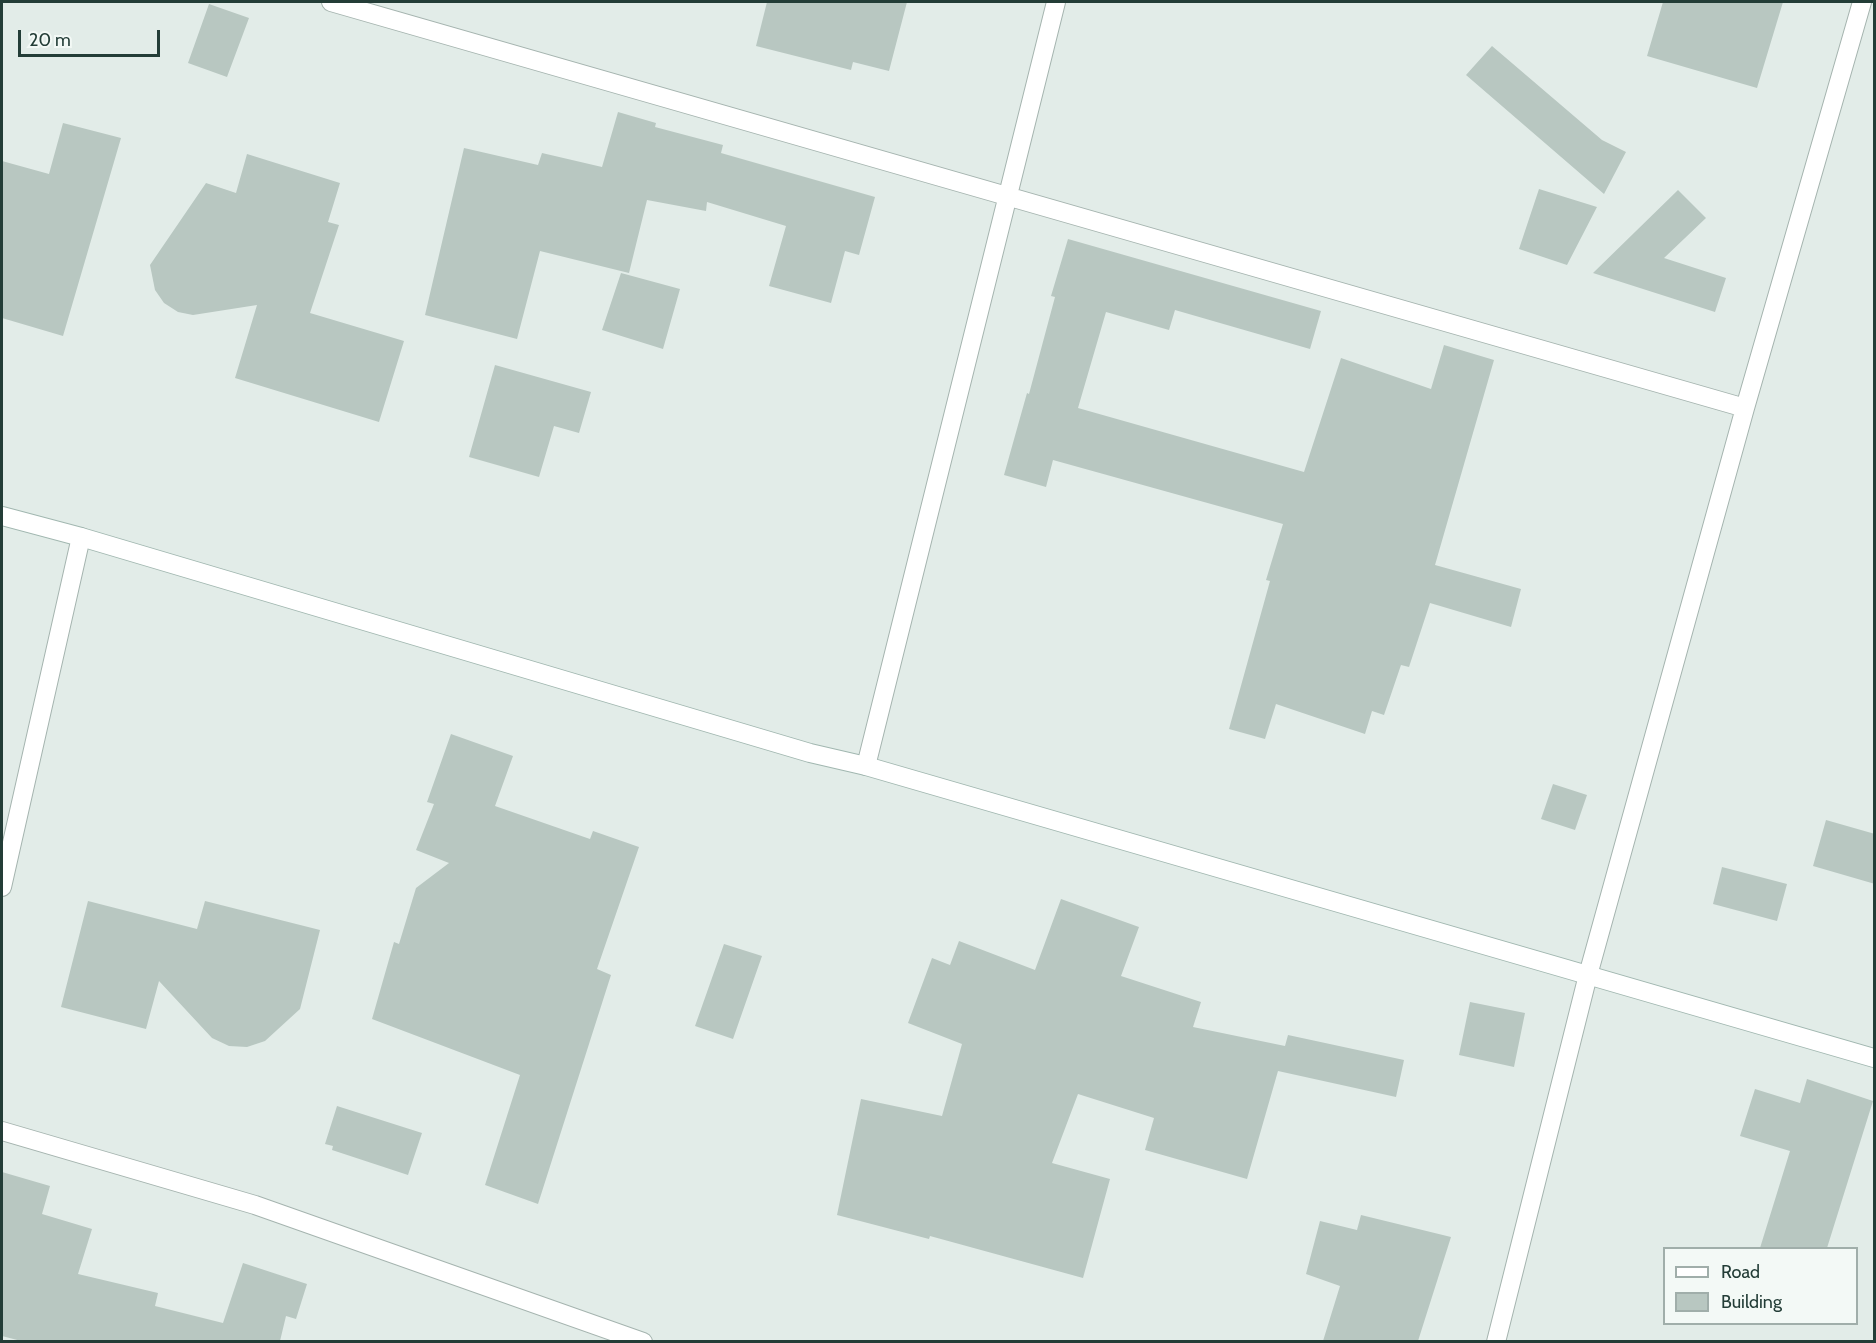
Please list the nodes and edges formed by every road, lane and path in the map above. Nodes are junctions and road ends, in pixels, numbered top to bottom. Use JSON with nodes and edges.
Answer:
{"nodes":[{"id":1,"x":331,"y":2,"type":"edge"},
{"id":2,"x":1056,"y":2,"type":"edge"},
{"id":3,"x":1862,"y":2,"type":"edge"},
{"id":4,"x":1010,"y":194,"type":"junction"},
{"id":5,"x":1745,"y":408,"type":"junction"},
{"id":6,"x":2,"y":516,"type":"edge"},
{"id":7,"x":81,"y":537,"type":"junction"},
{"id":8,"x":866,"y":766,"type":"junction"},
{"id":9,"x":2,"y":887,"type":"edge"},
{"id":10,"x":1588,"y":975,"type":"junction"},
{"id":11,"x":1875,"y":1058,"type":"edge"},
{"id":12,"x":2,"y":1131,"type":"edge"},
{"id":13,"x":643,"y":1341,"type":"edge"},
{"id":14,"x":1496,"y":1341,"type":"edge"}],
"edges":[{"from":1,"to":4,"type":"street"},
{"from":2,"to":4,"type":"street"},
{"from":3,"to":5,"type":"street"},
{"from":4,"to":5,"type":"street"},
{"from":4,"to":8,"type":"street"},
{"from":5,"to":10,"type":"street"},
{"from":6,"to":7,"type":"street"},
{"from":7,"to":8,"type":"street"},
{"from":7,"to":9,"type":"street"},
{"from":8,"to":10,"type":"street"},
{"from":10,"to":11,"type":"street"},
{"from":10,"to":14,"type":"street"},
{"from":12,"to":13,"type":"street"}]}
